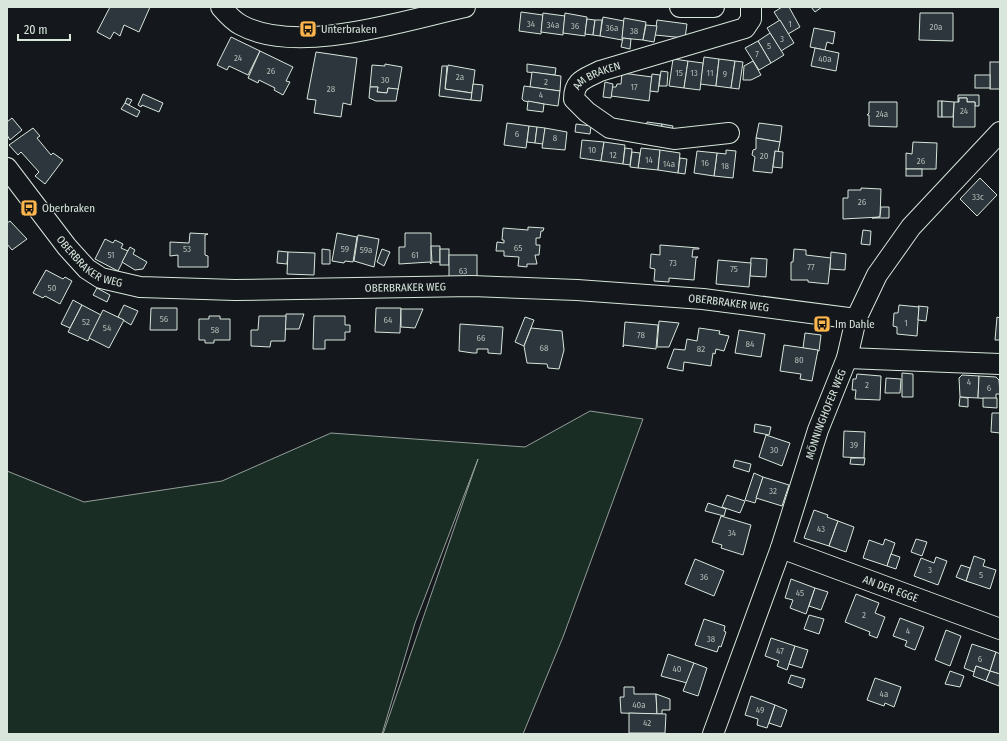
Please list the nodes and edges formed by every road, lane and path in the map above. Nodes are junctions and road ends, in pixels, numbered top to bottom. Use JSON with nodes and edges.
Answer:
{"nodes":[{"id":1,"x":221,"y":7,"type":"edge"},
{"id":2,"x":465,"y":7,"type":"edge"},
{"id":3,"x":680,"y":7,"type":"edge"},
{"id":4,"x":714,"y":7,"type":"edge"},
{"id":5,"x":751,"y":7,"type":"edge"},
{"id":6,"x":1000,"y":132,"type":"edge"},
{"id":7,"x":729,"y":133,"type":"dead end"},
{"id":8,"x":7,"y":168,"type":"edge"},
{"id":9,"x":856,"y":319,"type":"junction"},
{"id":10,"x":847,"y":358,"type":"junction"},
{"id":11,"x":1000,"y":364,"type":"edge"},
{"id":12,"x":781,"y":548,"type":"junction"},
{"id":13,"x":1000,"y":629,"type":"edge"},
{"id":14,"x":713,"y":734,"type":"edge"}],
"edges":[{"from":1,"to":2,"type":"street"},
{"from":3,"to":4,"type":"street"},
{"from":5,"to":7,"type":"street","name":"AM BRAKEN"},
{"from":6,"to":9,"type":"street","name":"MÖNNINGHOFER WEG"},
{"from":8,"to":9,"type":"street","name":"OBERBRAKER WEG"},
{"from":9,"to":10,"type":"street","name":"MÖNNINGHOFER WEG"},
{"from":10,"to":11,"type":"street"},
{"from":10,"to":12,"type":"street","name":"MÖNNINGHOFER WEG"},
{"from":12,"to":13,"type":"street","name":"AN DER EGGE"},
{"from":12,"to":14,"type":"street","name":"MÖNNINGHOFER WEG"}]}
